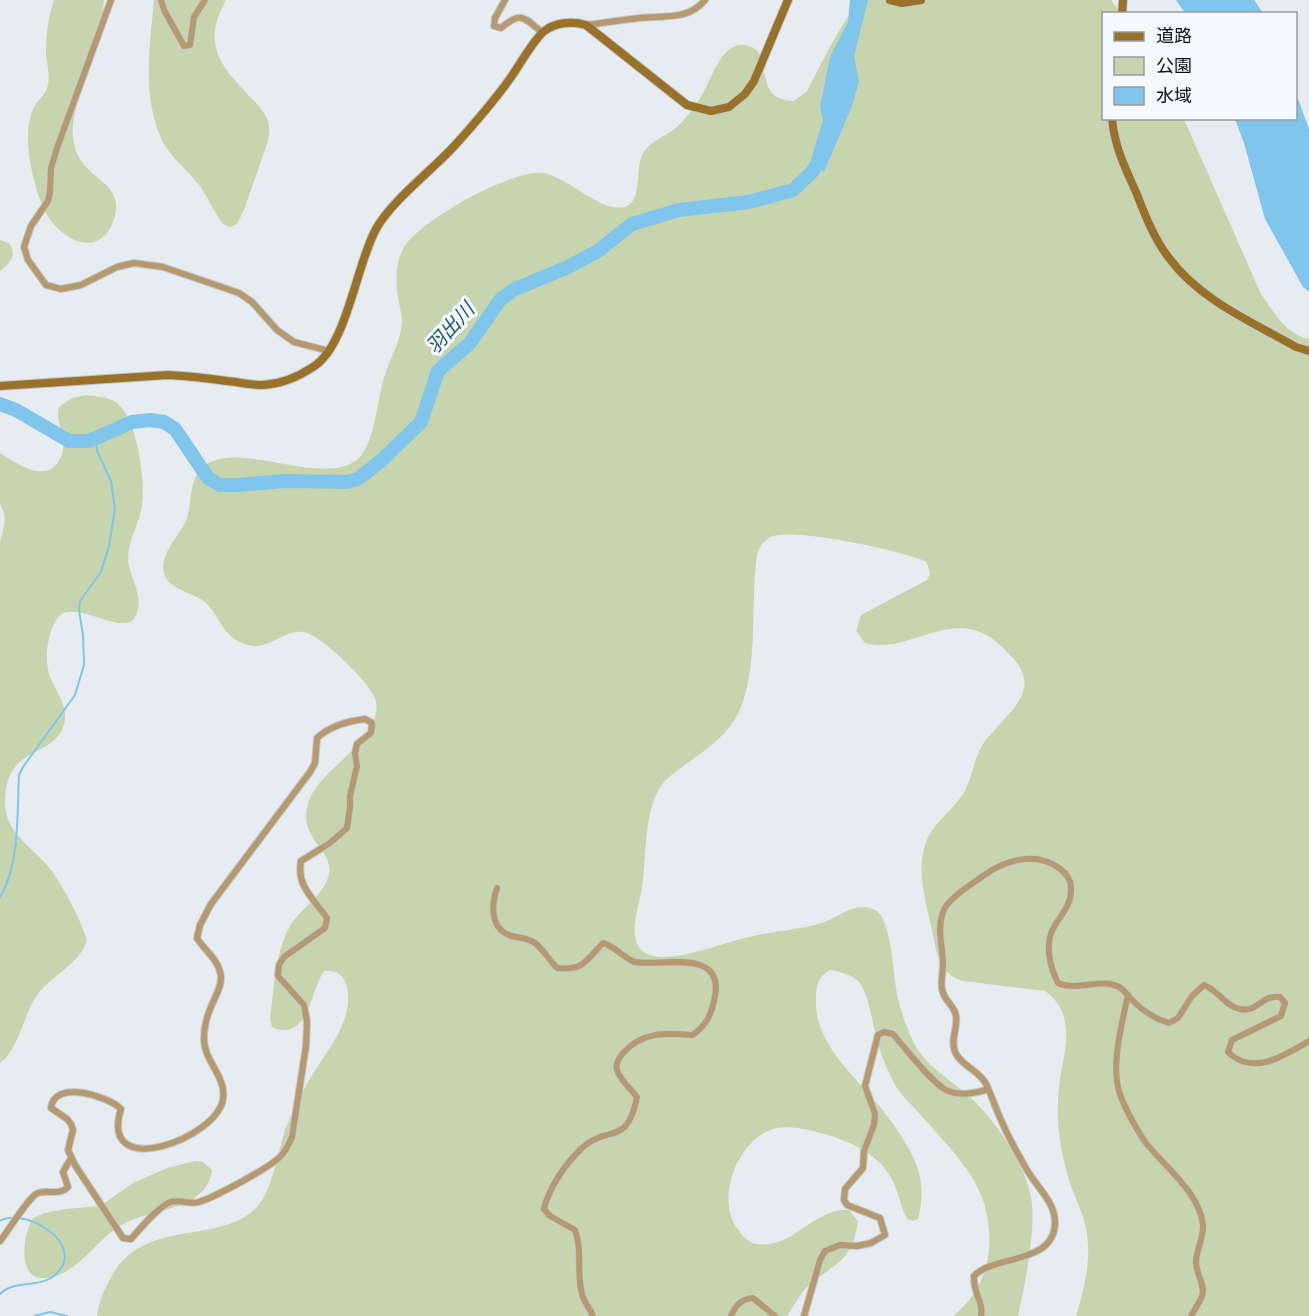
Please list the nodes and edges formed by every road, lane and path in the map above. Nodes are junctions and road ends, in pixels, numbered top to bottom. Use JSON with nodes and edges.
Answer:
{"nodes":[{"id":1,"x":111,"y":0,"type":"edge"},
{"id":2,"x":161,"y":0,"type":"edge"},
{"id":3,"x":205,"y":0,"type":"edge"},
{"id":4,"x":505,"y":0,"type":"edge"},
{"id":5,"x":705,"y":0,"type":"edge"},
{"id":6,"x":788,"y":0,"type":"edge"},
{"id":7,"x":890,"y":0,"type":"edge"},
{"id":8,"x":921,"y":0,"type":"edge"},
{"id":9,"x":586,"y":25,"type":"junction"},
{"id":10,"x":543,"y":33,"type":"junction"},
{"id":11,"x":1112,"y":120,"type":"edge"},
{"id":12,"x":329,"y":351,"type":"junction"},
{"id":13,"x":1309,"y":351,"type":"edge"},
{"id":14,"x":0,"y":386,"type":"edge"},
{"id":15,"x":497,"y":888,"type":"dead end"},
{"id":16,"x":1128,"y":995,"type":"junction"},
{"id":17,"x":1309,"y":1041,"type":"edge"},
{"id":18,"x":988,"y":1089,"type":"junction"},
{"id":19,"x":71,"y":1158,"type":"junction"},
{"id":20,"x":0,"y":1241,"type":"edge"},
{"id":21,"x":593,"y":1316,"type":"edge"},
{"id":22,"x":731,"y":1316,"type":"edge"},
{"id":23,"x":775,"y":1316,"type":"edge"},
{"id":24,"x":804,"y":1316,"type":"edge"},
{"id":25,"x":981,"y":1316,"type":"edge"},
{"id":26,"x":1191,"y":1316,"type":"edge"}],
"edges":[{"from":1,"to":12,"type":"street"},
{"from":2,"to":3,"type":"street"},
{"from":4,"to":10,"type":"street"},
{"from":5,"to":9,"type":"street"},
{"from":6,"to":9,"type":"street"},
{"from":7,"to":8,"type":"street"},
{"from":9,"to":10,"type":"street"},
{"from":10,"to":12,"type":"street"},
{"from":11,"to":13,"type":"street"},
{"from":12,"to":14,"type":"street"},
{"from":15,"to":21,"type":"street"},
{"from":16,"to":17,"type":"street"},
{"from":16,"to":18,"type":"street"},
{"from":16,"to":26,"type":"street"},
{"from":18,"to":24,"type":"street"},
{"from":18,"to":25,"type":"street"},
{"from":19,"to":19,"type":"street"},
{"from":19,"to":20,"type":"street"},
{"from":22,"to":23,"type":"street"}]}
